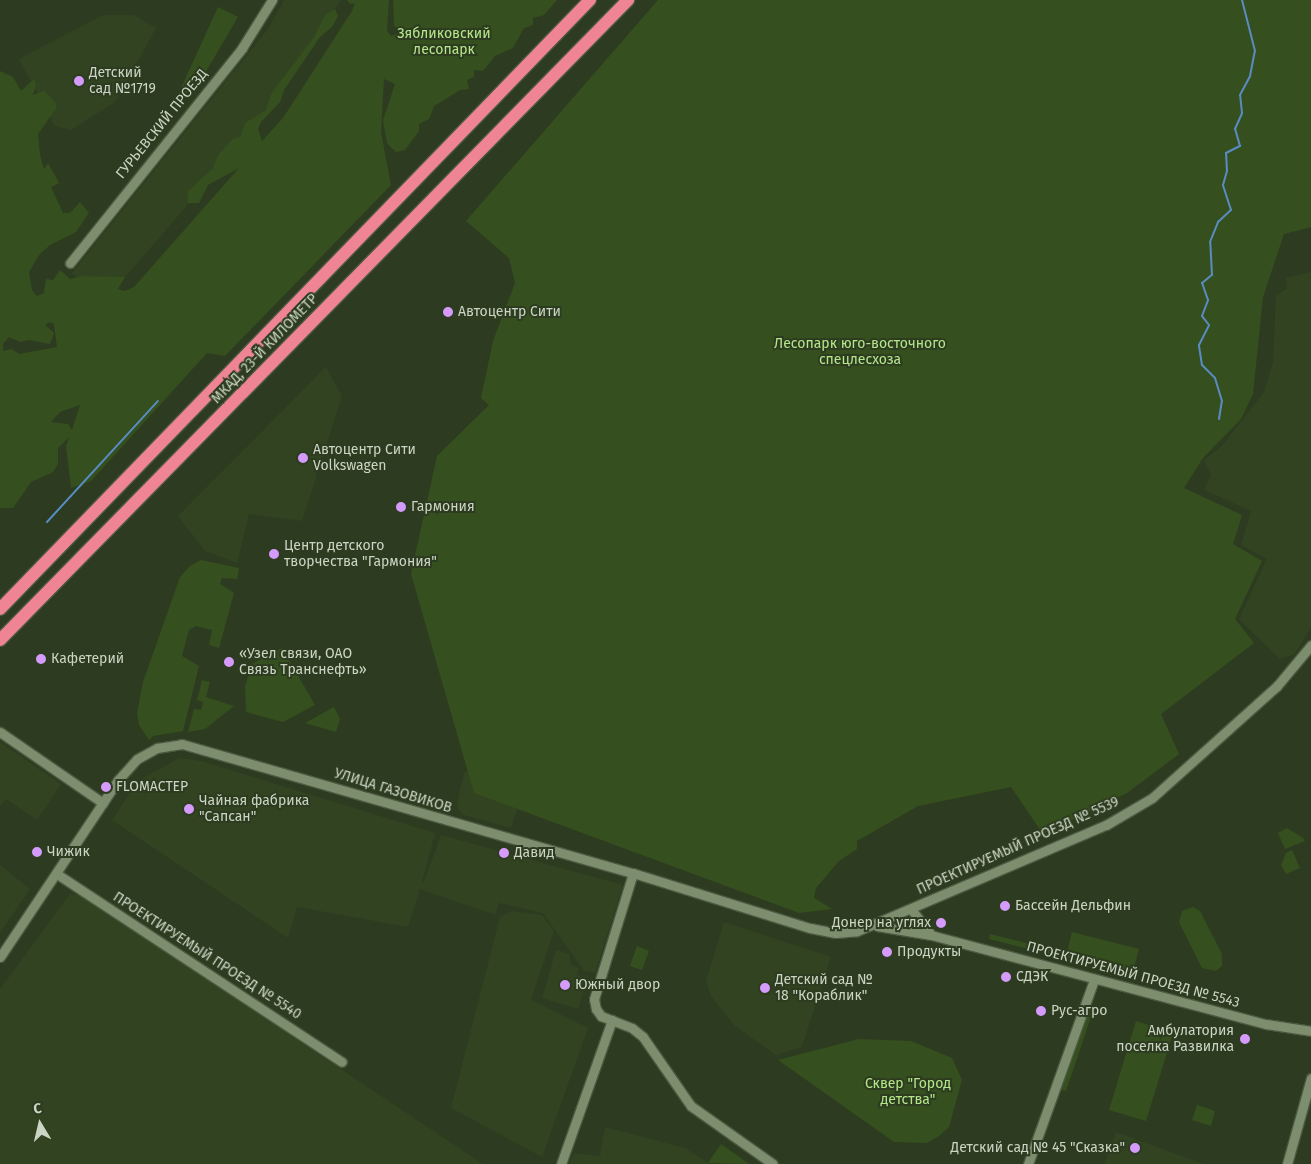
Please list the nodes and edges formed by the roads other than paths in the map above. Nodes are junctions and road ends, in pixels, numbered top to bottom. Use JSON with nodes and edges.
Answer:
{"nodes":[{"id":1,"x":272,"y":0,"type":"edge"},
{"id":2,"x":590,"y":0,"type":"edge"},
{"id":3,"x":628,"y":0,"type":"edge"},
{"id":4,"x":70,"y":263,"type":"dead end"},
{"id":5,"x":0,"y":609,"type":"edge"},
{"id":6,"x":0,"y":640,"type":"edge"},
{"id":7,"x":1311,"y":645,"type":"edge"},
{"id":8,"x":0,"y":732,"type":"edge"},
{"id":9,"x":103,"y":803,"type":"junction"},
{"id":10,"x":633,"y":872,"type":"junction"},
{"id":11,"x":57,"y":874,"type":"junction"},
{"id":12,"x":911,"y":909,"type":"junction"},
{"id":13,"x":874,"y":926,"type":"junction"},
{"id":14,"x":931,"y":935,"type":"junction"},
{"id":15,"x":0,"y":957,"type":"edge"},
{"id":16,"x":1094,"y":980,"type":"junction"},
{"id":17,"x":612,"y":1020,"type":"junction"},
{"id":18,"x":1311,"y":1032,"type":"edge"},
{"id":19,"x":342,"y":1062,"type":"dead end"},
{"id":20,"x":1311,"y":1078,"type":"edge"},
{"id":21,"x":561,"y":1164,"type":"edge"},
{"id":22,"x":773,"y":1164,"type":"edge"},
{"id":23,"x":1028,"y":1164,"type":"edge"},
{"id":24,"x":1287,"y":1164,"type":"edge"}],
"edges":[{"from":1,"to":4,"type":"street","name":"ГУРЬЕВСКИЙ ПРОЕЗД"},
{"from":2,"to":5,"type":"highway","name":"МКАД, 23-Й КИЛОМЕТР"},
{"from":3,"to":6,"type":"highway","name":"МКАД, 23-Й КИЛОМЕТР"},
{"from":7,"to":12,"type":"street","name":"ПРОЕКТИРУЕМЫЙ ПРОЕЗД № 5539"},
{"from":8,"to":9,"type":"street"},
{"from":9,"to":10,"type":"street","name":"УЛИЦА ГАЗОВИКОВ"},
{"from":9,"to":11,"type":"street","name":"УЛИЦА ГАЗОВИКОВ"},
{"from":10,"to":13,"type":"street","name":"УЛИЦА ГАЗОВИКОВ"},
{"from":10,"to":17,"type":"street"},
{"from":11,"to":15,"type":"street","name":"УЛИЦА ГАЗОВИКОВ"},
{"from":11,"to":19,"type":"street","name":"ПРОЕКТИРУЕМЫЙ ПРОЕЗД № 5540"},
{"from":12,"to":13,"type":"street","name":"ПРОЕКТИРУЕМЫЙ ПРОЕЗД № 5539"},
{"from":12,"to":14,"type":"street"},
{"from":13,"to":14,"type":"street","name":"ПРОЕКТИРУЕМЫЙ ПРОЕЗД № 5543"},
{"from":14,"to":16,"type":"street","name":"ПРОЕКТИРУЕМЫЙ ПРОЕЗД № 5543"},
{"from":16,"to":18,"type":"street","name":"ПРОЕКТИРУЕМЫЙ ПРОЕЗД № 5543"},
{"from":16,"to":23,"type":"street"},
{"from":17,"to":21,"type":"street"},
{"from":17,"to":22,"type":"street"},
{"from":20,"to":24,"type":"street"}]}
